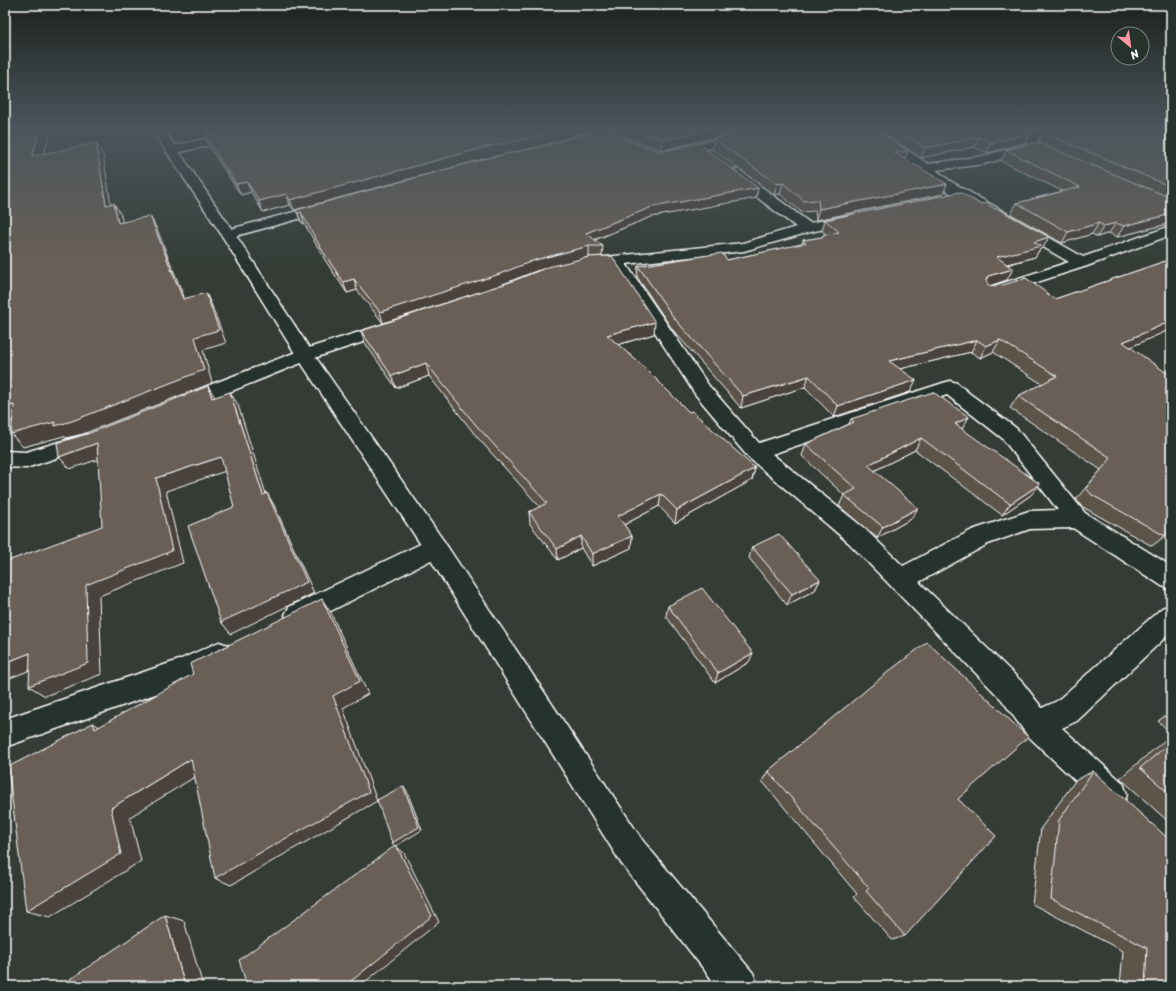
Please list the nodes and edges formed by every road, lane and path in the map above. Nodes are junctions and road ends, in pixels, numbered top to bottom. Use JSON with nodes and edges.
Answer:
{"nodes":[{"id":1,"x":188,"y":174,"type":"edge"},
{"id":2,"x":736,"y":174,"type":"edge"},
{"id":3,"x":933,"y":174,"type":"edge"},
{"id":4,"x":965,"y":195,"type":"junction"},
{"id":5,"x":942,"y":200,"type":"edge"},
{"id":6,"x":342,"y":203,"type":"edge"},
{"id":7,"x":867,"y":216,"type":"edge"},
{"id":8,"x":806,"y":228,"type":"junction"},
{"id":9,"x":1171,"y":230,"type":"edge"},
{"id":10,"x":228,"y":234,"type":"junction"},
{"id":11,"x":617,"y":262,"type":"junction"},
{"id":12,"x":1082,"y":263,"type":"junction"},
{"id":13,"x":569,"y":268,"type":"edge"},
{"id":14,"x":989,"y":292,"type":"edge"},
{"id":15,"x":409,"y":321,"type":"edge"},
{"id":16,"x":305,"y":355,"type":"junction"},
{"id":17,"x":171,"y":408,"type":"edge"},
{"id":18,"x":104,"y":434,"type":"edge"},
{"id":19,"x":755,"y":452,"type":"junction"},
{"id":20,"x":5,"y":459,"type":"edge"},
{"id":21,"x":1077,"y":519,"type":"junction"},
{"id":22,"x":435,"y":547,"type":"junction"},
{"id":23,"x":1171,"y":579,"type":"edge"},
{"id":24,"x":900,"y":580,"type":"junction"},
{"id":25,"x":1171,"y":616,"type":"edge"},
{"id":26,"x":276,"y":626,"type":"edge"},
{"id":27,"x":241,"y":643,"type":"edge"},
{"id":28,"x":1037,"y":725,"type":"junction"},
{"id":29,"x":5,"y":733,"type":"edge"},
{"id":30,"x":1130,"y":810,"type":"edge"},
{"id":31,"x":740,"y":986,"type":"edge"}],
"edges":[{"from":1,"to":10,"type":"street"},
{"from":2,"to":8,"type":"street"},
{"from":3,"to":4,"type":"street"},
{"from":4,"to":5,"type":"street"},
{"from":4,"to":12,"type":"street"},
{"from":6,"to":10,"type":"street"},
{"from":7,"to":8,"type":"street"},
{"from":8,"to":11,"type":"street"},
{"from":9,"to":12,"type":"street"},
{"from":10,"to":16,"type":"street"},
{"from":11,"to":13,"type":"street"},
{"from":11,"to":19,"type":"street"},
{"from":12,"to":14,"type":"street"},
{"from":15,"to":16,"type":"street"},
{"from":16,"to":17,"type":"street"},
{"from":16,"to":22,"type":"street"},
{"from":18,"to":20,"type":"street"},
{"from":19,"to":21,"type":"street"},
{"from":19,"to":24,"type":"street"},
{"from":21,"to":23,"type":"street"},
{"from":21,"to":24,"type":"street"},
{"from":22,"to":26,"type":"street"},
{"from":22,"to":31,"type":"street"},
{"from":24,"to":28,"type":"street"},
{"from":25,"to":28,"type":"street"},
{"from":27,"to":29,"type":"street"},
{"from":28,"to":30,"type":"street"}]}
